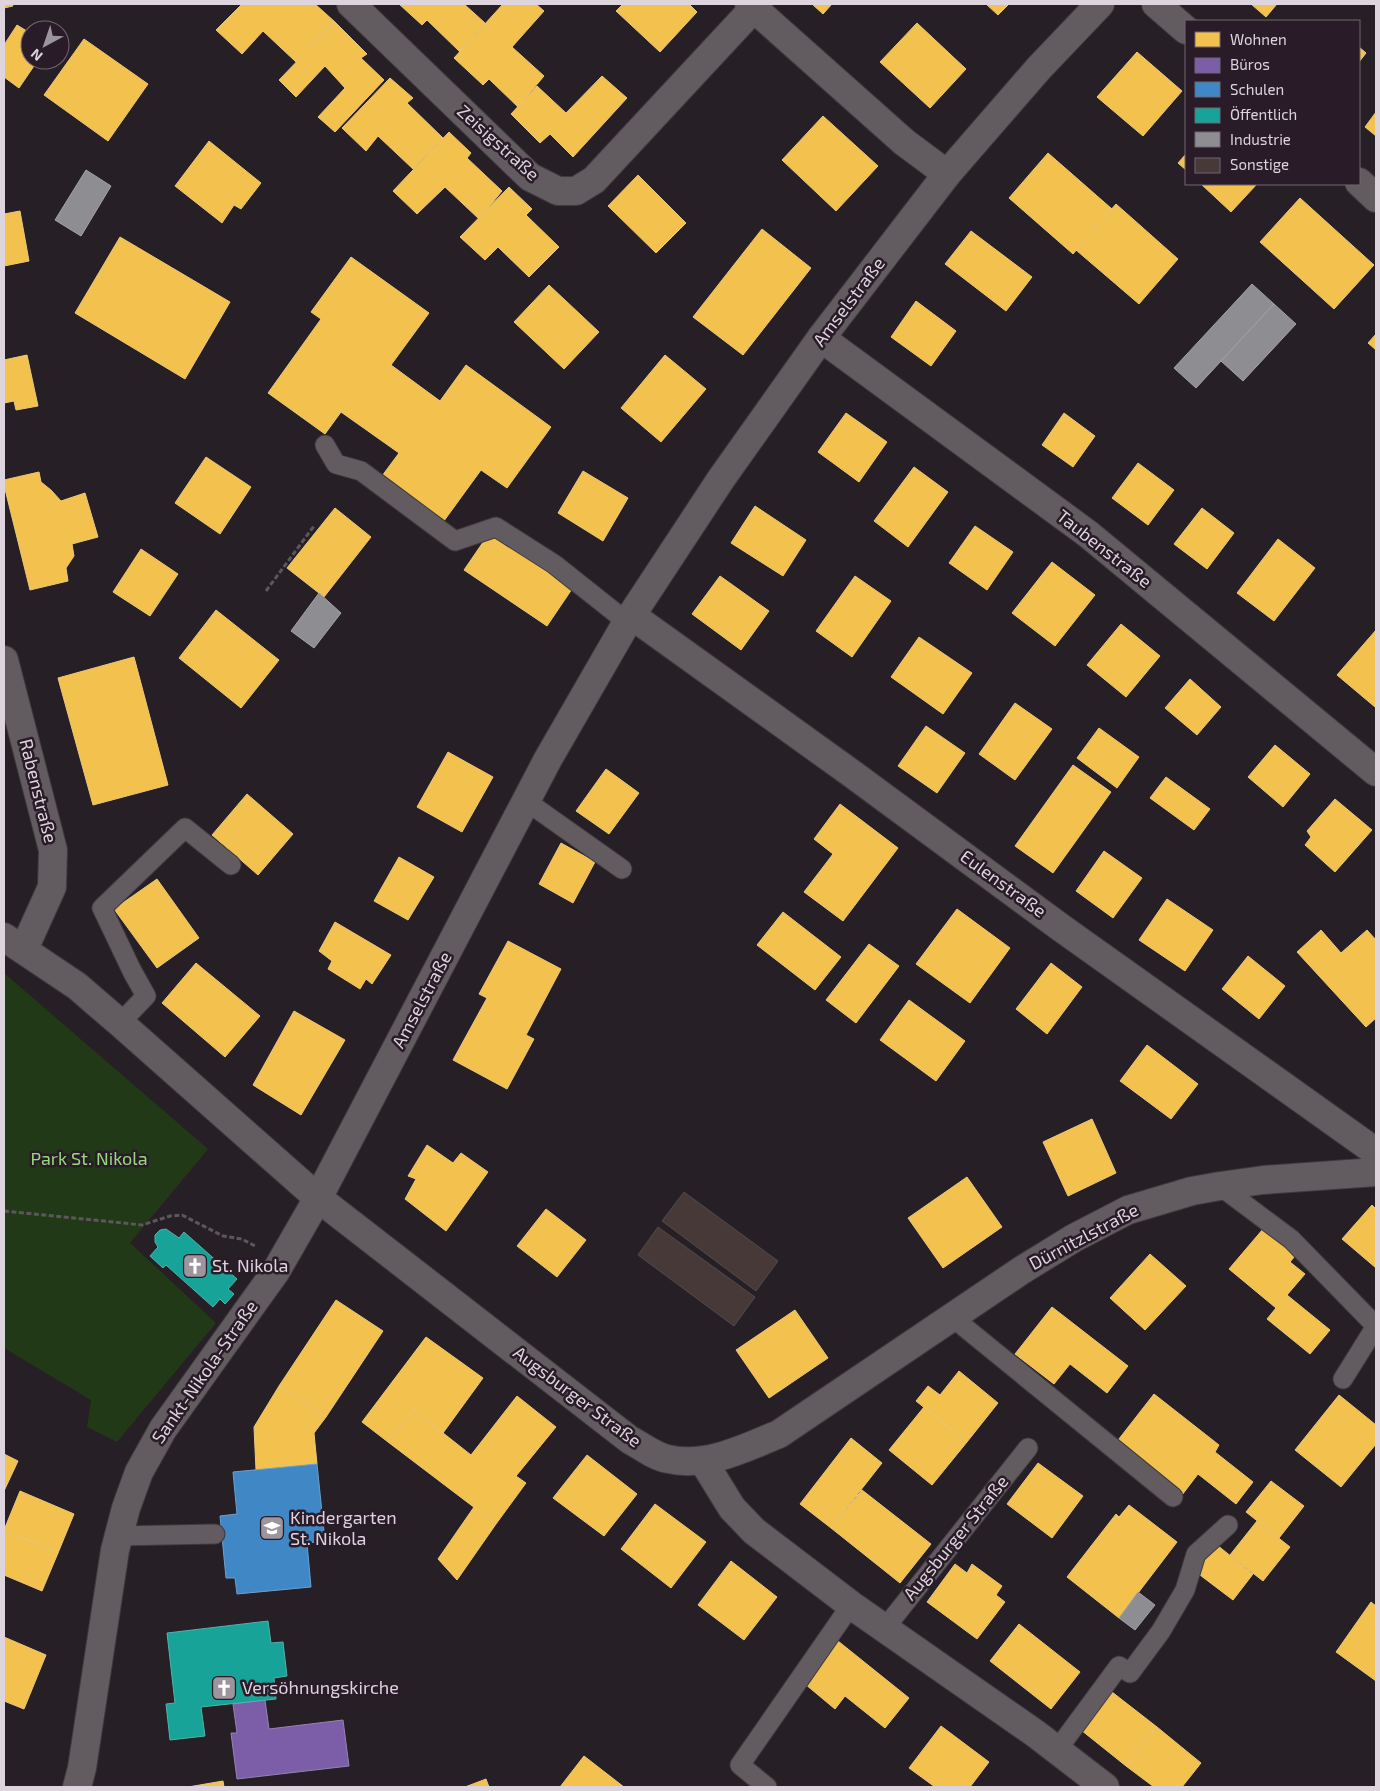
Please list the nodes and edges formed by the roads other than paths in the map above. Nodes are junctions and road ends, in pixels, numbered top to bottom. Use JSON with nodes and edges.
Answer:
{"nodes":[{"id":1,"x":351,"y":4,"type":"edge"},
{"id":2,"x":1100,"y":4,"type":"edge"},
{"id":3,"x":1156,"y":4,"type":"edge"},
{"id":4,"x":752,"y":6,"type":"edge"},
{"id":5,"x":1185,"y":29,"type":"edge"},
{"id":6,"x":947,"y":174,"type":"junction"},
{"id":7,"x":1360,"y":183,"type":"edge"},
{"id":8,"x":1376,"y":198,"type":"edge"},
{"id":9,"x":822,"y":338,"type":"junction"},
{"id":10,"x":325,"y":445,"type":"dead end"},
{"id":11,"x":629,"y":618,"type":"junction"},
{"id":12,"x":4,"y":660,"type":"edge"},
{"id":13,"x":1376,"y":772,"type":"edge"},
{"id":14,"x":526,"y":801,"type":"junction"},
{"id":15,"x":231,"y":865,"type":"dead end"},
{"id":16,"x":622,"y":869,"type":"dead end"},
{"id":17,"x":14,"y":943,"type":"edge"},
{"id":18,"x":120,"y":1023,"type":"junction"},
{"id":19,"x":1376,"y":1152,"type":"edge"},
{"id":20,"x":1376,"y":1172,"type":"edge"},
{"id":21,"x":1220,"y":1186,"type":"junction"},
{"id":22,"x":318,"y":1198,"type":"junction"},
{"id":23,"x":952,"y":1317,"type":"junction"},
{"id":24,"x":1343,"y":1379,"type":"dead end"},
{"id":25,"x":1028,"y":1448,"type":"dead end"},
{"id":26,"x":703,"y":1461,"type":"junction"},
{"id":27,"x":1172,"y":1497,"type":"dead end"},
{"id":28,"x":1228,"y":1525,"type":"dead end"},
{"id":29,"x":214,"y":1534,"type":"dead end"},
{"id":30,"x":118,"y":1536,"type":"junction"},
{"id":31,"x":851,"y":1605,"type":"junction"},
{"id":32,"x":884,"y":1628,"type":"junction"},
{"id":33,"x":1057,"y":1750,"type":"junction"},
{"id":34,"x":77,"y":1787,"type":"edge"},
{"id":35,"x":767,"y":1787,"type":"edge"},
{"id":36,"x":1105,"y":1787,"type":"edge"}],
"edges":[{"from":1,"to":4,"type":"street","name":"Zeisigstraße"},
{"from":2,"to":6,"type":"street","name":"Amselstraße"},
{"from":3,"to":5,"type":"street"},
{"from":4,"to":6,"type":"street","name":"Zeisigstraße"},
{"from":6,"to":9,"type":"street","name":"Amselstraße"},
{"from":7,"to":8,"type":"street"},
{"from":9,"to":11,"type":"street","name":"Amselstraße"},
{"from":9,"to":13,"type":"street","name":"Taubenstraße"},
{"from":10,"to":11,"type":"lane"},
{"from":11,"to":14,"type":"street","name":"Amselstraße"},
{"from":11,"to":19,"type":"street","name":"Eulenstraße"},
{"from":12,"to":17,"type":"street","name":"Rabenstraße"},
{"from":14,"to":16,"type":"lane"},
{"from":14,"to":22,"type":"street","name":"Amselstraße"},
{"from":15,"to":18,"type":"lane"},
{"from":17,"to":18,"type":"street"},
{"from":18,"to":22,"type":"street"},
{"from":20,"to":21,"type":"street","name":"Dürnitzlstraße"},
{"from":21,"to":23,"type":"street","name":"Dürnitzlstraße"},
{"from":21,"to":24,"type":"lane"},
{"from":22,"to":26,"type":"street","name":"Augsburger Straße"},
{"from":22,"to":30,"type":"street","name":"Sankt-Nikola-Straße"},
{"from":23,"to":26,"type":"street","name":"Dürnitzlstraße"},
{"from":23,"to":27,"type":"lane"},
{"from":25,"to":32,"type":"lane","name":"Augsburger Straße"},
{"from":26,"to":31,"type":"street"},
{"from":28,"to":33,"type":"lane"},
{"from":29,"to":30,"type":"lane"},
{"from":30,"to":34,"type":"street","name":"Sankt-Nikola-Straße"},
{"from":31,"to":32,"type":"street"},
{"from":31,"to":35,"type":"lane"},
{"from":32,"to":33,"type":"street"},
{"from":33,"to":36,"type":"street"}]}
